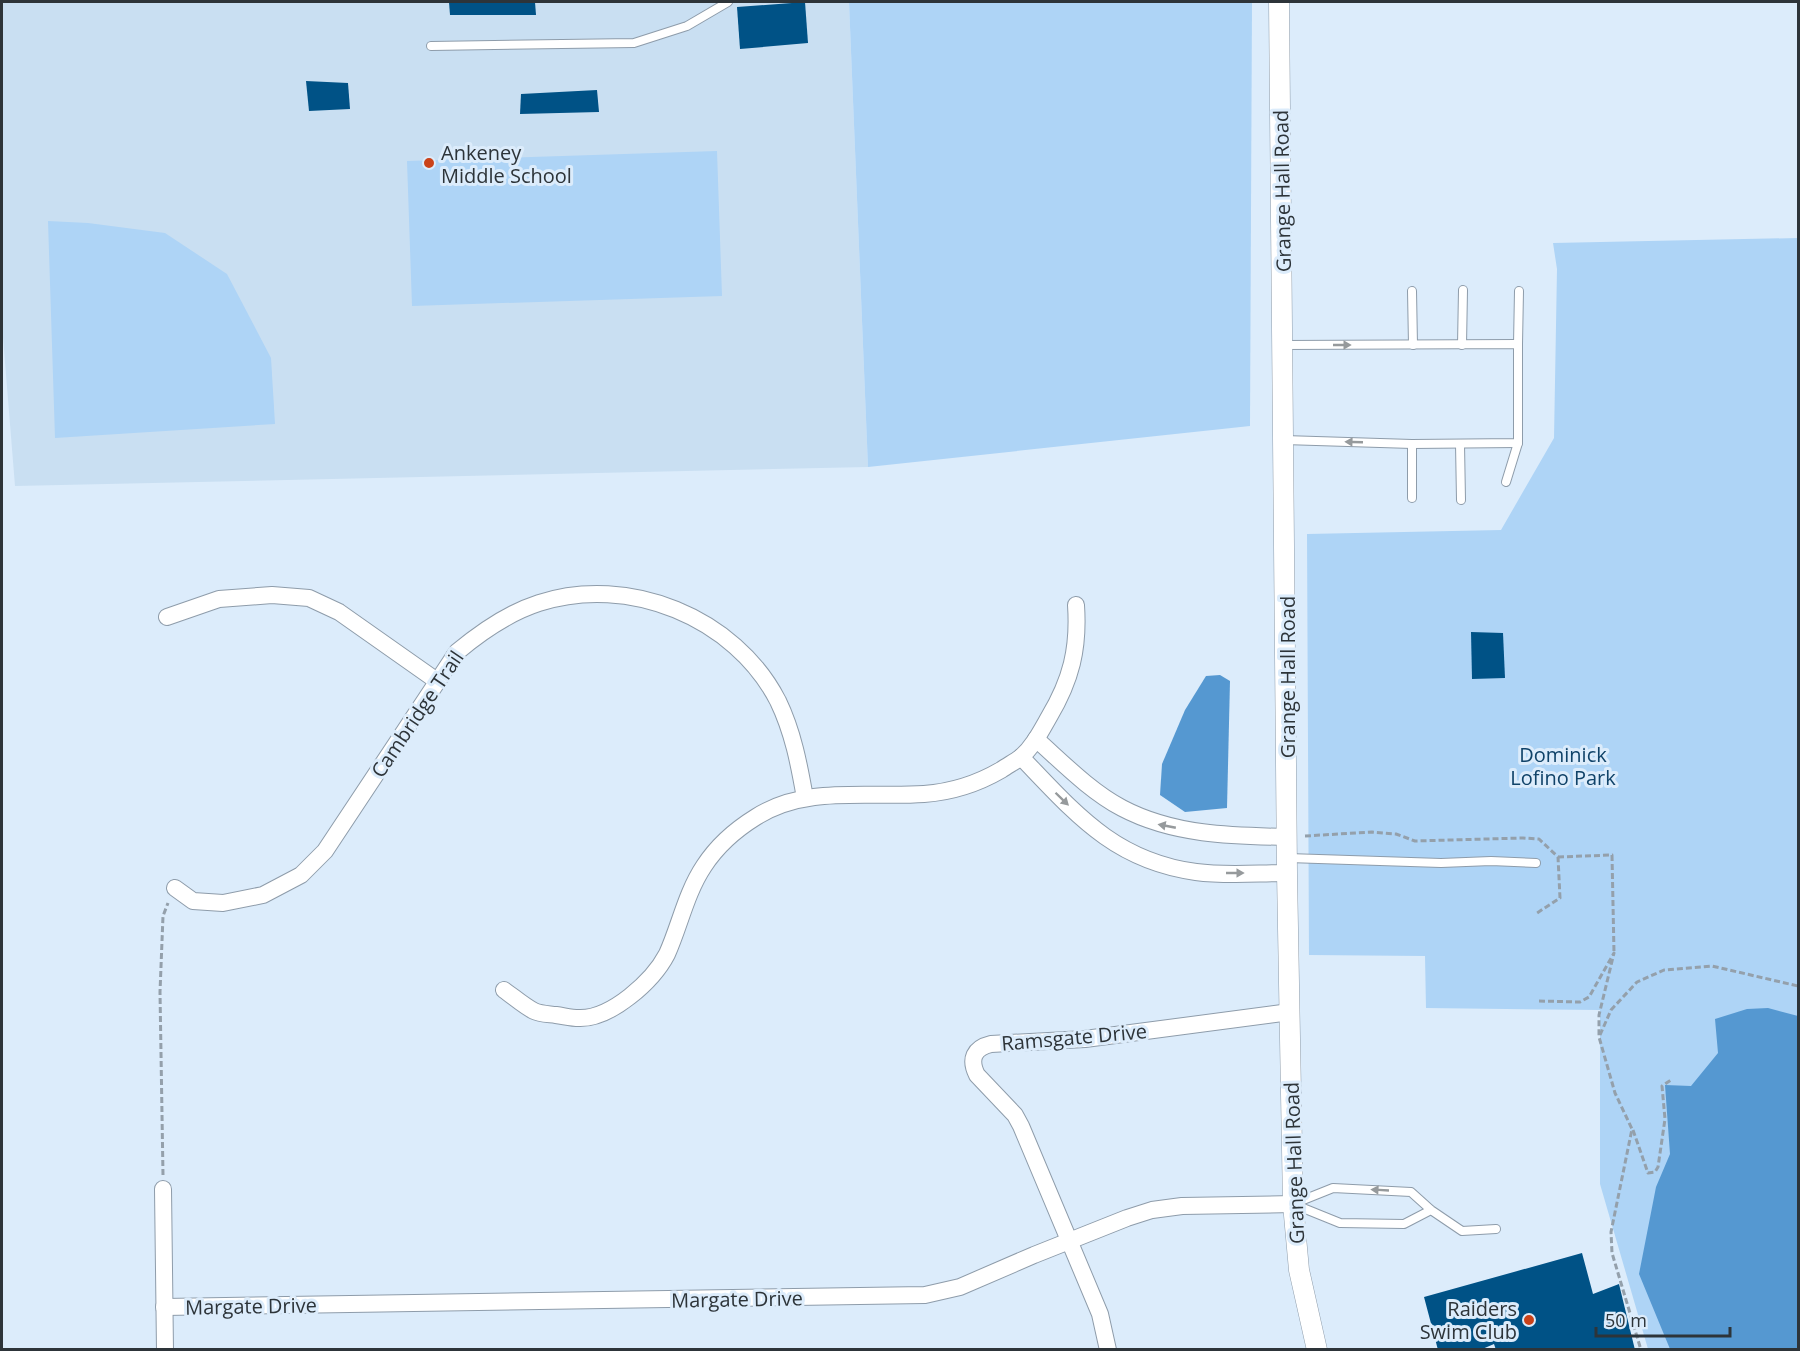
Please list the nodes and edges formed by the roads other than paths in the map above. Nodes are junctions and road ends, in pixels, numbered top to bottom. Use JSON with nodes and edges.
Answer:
{"nodes":[{"id":1,"x":728,"y":2,"type":"edge"},
{"id":2,"x":1280,"y":2,"type":"edge"},
{"id":3,"x":431,"y":46,"type":"dead end"},
{"id":4,"x":1463,"y":290,"type":"dead end"},
{"id":5,"x":1412,"y":291,"type":"dead end"},
{"id":6,"x":1519,"y":291,"type":"dead end"},
{"id":7,"x":1518,"y":344,"type":"junction"},
{"id":8,"x":1283,"y":345,"type":"junction"},
{"id":9,"x":1413,"y":345,"type":"junction"},
{"id":10,"x":1462,"y":345,"type":"junction"},
{"id":11,"x":1284,"y":440,"type":"junction"},
{"id":12,"x":1518,"y":443,"type":"junction"},
{"id":13,"x":1412,"y":444,"type":"junction"},
{"id":14,"x":1460,"y":444,"type":"junction"},
{"id":15,"x":1506,"y":482,"type":"dead end"},
{"id":16,"x":1412,"y":498,"type":"dead end"},
{"id":17,"x":1461,"y":500,"type":"dead end"},
{"id":18,"x":1076,"y":605,"type":"dead end"},
{"id":19,"x":167,"y":617,"type":"dead end"},
{"id":20,"x":437,"y":681,"type":"junction"},
{"id":21,"x":1036,"y":739,"type":"junction"},
{"id":22,"x":1021,"y":758,"type":"junction"},
{"id":23,"x":806,"y":798,"type":"junction"},
{"id":24,"x":1288,"y":837,"type":"junction"},
{"id":25,"x":1536,"y":863,"type":"dead end"},
{"id":26,"x":1288,"y":865,"type":"junction"},
{"id":27,"x":175,"y":888,"type":"road end"},
{"id":28,"x":504,"y":990,"type":"dead end"},
{"id":29,"x":1290,"y":1012,"type":"junction"},
{"id":30,"x":163,"y":1189,"type":"road end"},
{"id":31,"x":1293,"y":1204,"type":"junction"},
{"id":32,"x":1431,"y":1210,"type":"junction"},
{"id":33,"x":1496,"y":1229,"type":"dead end"},
{"id":34,"x":1069,"y":1241,"type":"junction"},
{"id":35,"x":164,"y":1308,"type":"junction"},
{"id":36,"x":165,"y":1350,"type":"edge"},
{"id":37,"x":1108,"y":1350,"type":"edge"},
{"id":38,"x":1317,"y":1350,"type":"edge"}],
"edges":[{"from":1,"to":3,"type":"lane"},
{"from":2,"to":8,"type":"street","name":"Grange Hall Road"},
{"from":4,"to":10,"type":"lane"},
{"from":5,"to":9,"type":"lane"},
{"from":6,"to":7,"type":"lane"},
{"from":7,"to":10,"type":"lane"},
{"from":7,"to":12,"type":"lane"},
{"from":8,"to":9,"type":"lane","one_way":true},
{"from":8,"to":11,"type":"street","name":"Grange Hall Road"},
{"from":9,"to":10,"type":"lane"},
{"from":13,"to":11,"type":"lane","one_way":true},
{"from":11,"to":24,"type":"street","name":"Grange Hall Road"},
{"from":12,"to":14,"type":"lane"},
{"from":12,"to":15,"type":"lane"},
{"from":13,"to":14,"type":"lane"},
{"from":13,"to":16,"type":"lane"},
{"from":14,"to":17,"type":"lane"},
{"from":18,"to":21,"type":"street"},
{"from":19,"to":20,"type":"street"},
{"from":20,"to":23,"type":"street","name":"Cambridge Trail"},
{"from":20,"to":27,"type":"street","name":"Cambridge Trail"},
{"from":21,"to":22,"type":"street"},
{"from":24,"to":21,"type":"street","one_way":true},
{"from":22,"to":23,"type":"street"},
{"from":22,"to":26,"type":"street","one_way":true},
{"from":23,"to":28,"type":"street"},
{"from":24,"to":26,"type":"street","name":"Grange Hall Road"},
{"from":25,"to":26,"type":"lane"},
{"from":26,"to":29,"type":"street","name":"Grange Hall Road"},
{"from":29,"to":31,"type":"street","name":"Grange Hall Road"},
{"from":29,"to":34,"type":"street","name":"Ramsgate Drive"},
{"from":30,"to":35,"type":"street"},
{"from":31,"to":32,"type":"lane"},
{"from":32,"to":31,"type":"lane","one_way":true},
{"from":31,"to":34,"type":"street","name":"Margate Drive"},
{"from":31,"to":38,"type":"street","name":"Grange Hall Road"},
{"from":32,"to":33,"type":"lane"},
{"from":34,"to":35,"type":"street","name":"Margate Drive"},
{"from":34,"to":37,"type":"street","name":"Ramsgate Drive"},
{"from":35,"to":36,"type":"street"}]}
